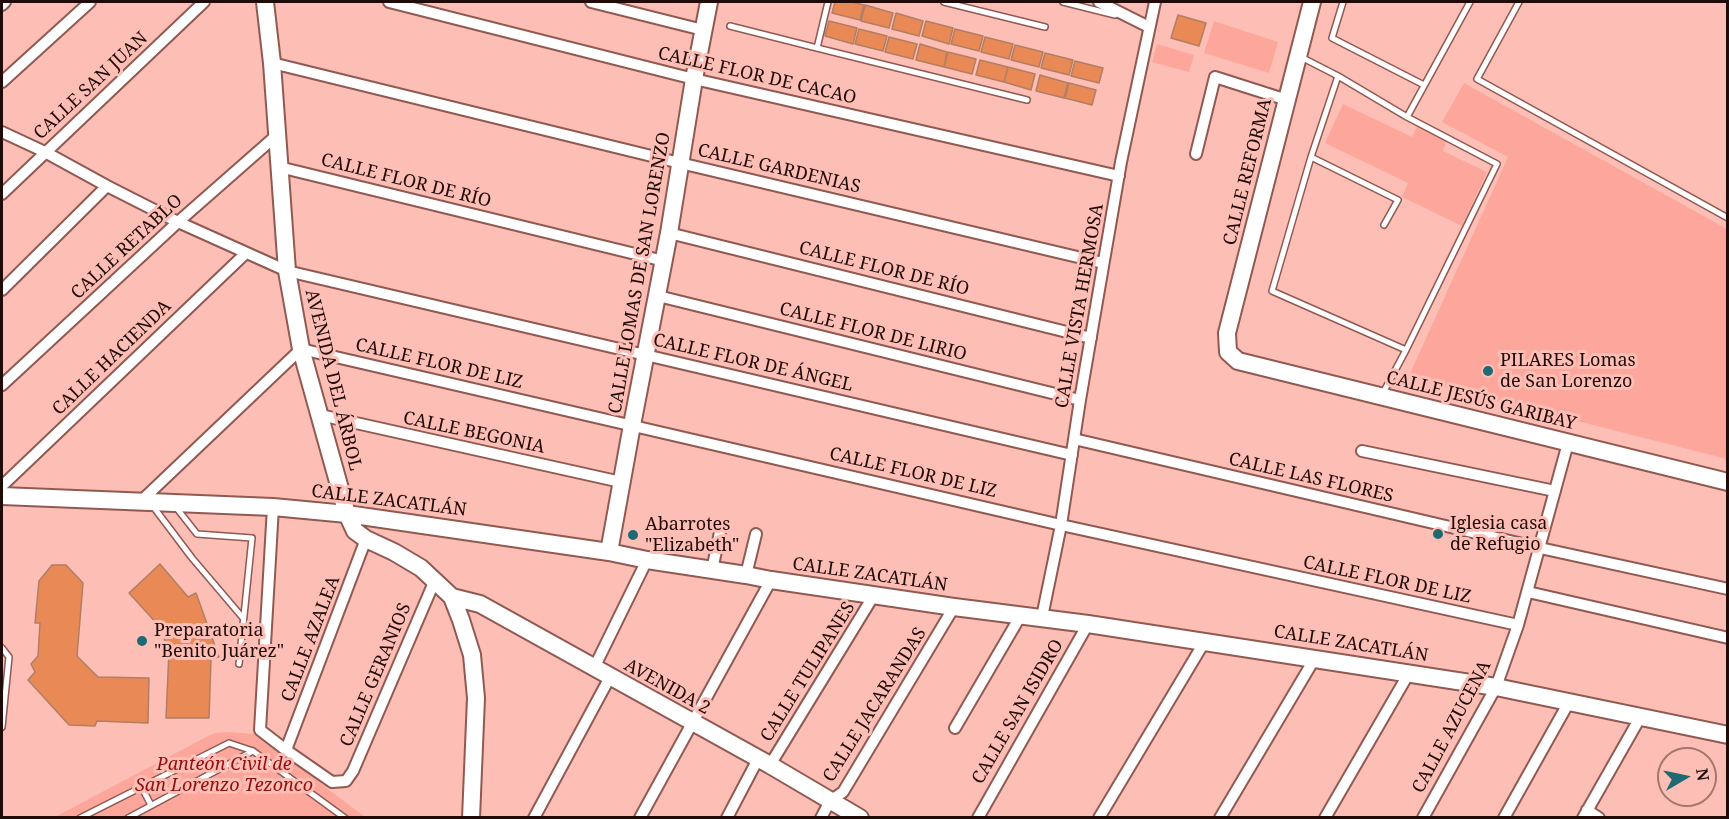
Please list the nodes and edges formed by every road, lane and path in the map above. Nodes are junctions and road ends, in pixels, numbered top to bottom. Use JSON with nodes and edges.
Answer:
{"nodes":[{"id":1,"x":5,"y":2,"type":"edge"},
{"id":2,"x":90,"y":2,"type":"edge"},
{"id":3,"x":204,"y":2,"type":"edge"},
{"id":4,"x":266,"y":2,"type":"edge"},
{"id":5,"x":389,"y":2,"type":"edge"},
{"id":6,"x":591,"y":2,"type":"edge"},
{"id":7,"x":710,"y":2,"type":"edge"},
{"id":8,"x":828,"y":2,"type":"edge"},
{"id":9,"x":944,"y":2,"type":"edge"},
{"id":10,"x":1063,"y":2,"type":"edge"},
{"id":11,"x":1100,"y":2,"type":"edge"},
{"id":12,"x":1155,"y":2,"type":"edge"},
{"id":13,"x":1312,"y":2,"type":"edge"},
{"id":14,"x":1342,"y":2,"type":"edge"},
{"id":15,"x":1470,"y":2,"type":"edge"},
{"id":16,"x":1519,"y":2,"type":"edge"},
{"id":17,"x":2,"y":5,"type":"edge"},
{"id":18,"x":1131,"y":19,"type":"junction"},
{"id":19,"x":730,"y":26,"type":"dead end"},
{"id":20,"x":1045,"y":27,"type":"dead end"},
{"id":21,"x":1149,"y":27,"type":"junction"},
{"id":22,"x":703,"y":30,"type":"junction"},
{"id":23,"x":817,"y":48,"type":"junction"},
{"id":24,"x":1299,"y":56,"type":"junction"},
{"id":25,"x":272,"y":63,"type":"junction"},
{"id":26,"x":1338,"y":76,"type":"junction"},
{"id":27,"x":694,"y":79,"type":"junction"},
{"id":28,"x":2,"y":82,"type":"edge"},
{"id":29,"x":1424,"y":85,"type":"junction"},
{"id":30,"x":1027,"y":100,"type":"dead end"},
{"id":31,"x":1287,"y":100,"type":"junction"},
{"id":32,"x":1407,"y":117,"type":"junction"},
{"id":33,"x":2,"y":132,"type":"edge"},
{"id":34,"x":277,"y":135,"type":"junction"},
{"id":35,"x":45,"y":152,"type":"junction"},
{"id":36,"x":1196,"y":154,"type":"dead end"},
{"id":37,"x":1311,"y":157,"type":"junction"},
{"id":38,"x":680,"y":163,"type":"junction"},
{"id":39,"x":279,"y":167,"type":"junction"},
{"id":40,"x":1119,"y":176,"type":"junction"},
{"id":41,"x":107,"y":186,"type":"junction"},
{"id":42,"x":2,"y":194,"type":"edge"},
{"id":43,"x":1728,"y":218,"type":"edge"},
{"id":44,"x":177,"y":222,"type":"junction"},
{"id":45,"x":1384,"y":225,"type":"dead end"},
{"id":46,"x":669,"y":233,"type":"junction"},
{"id":47,"x":246,"y":253,"type":"junction"},
{"id":48,"x":664,"y":261,"type":"junction"},
{"id":49,"x":1104,"y":263,"type":"junction"},
{"id":50,"x":287,"y":271,"type":"junction"},
{"id":51,"x":2,"y":290,"type":"edge"},
{"id":52,"x":658,"y":296,"type":"junction"},
{"id":53,"x":1091,"y":338,"type":"junction"},
{"id":54,"x":301,"y":349,"type":"junction"},
{"id":55,"x":1406,"y":350,"type":"junction"},
{"id":56,"x":1228,"y":352,"type":"joint"},
{"id":57,"x":645,"y":355,"type":"junction"},
{"id":58,"x":2,"y":385,"type":"edge"},
{"id":59,"x":1382,"y":395,"type":"junction"},
{"id":60,"x":1080,"y":400,"type":"junction"},
{"id":61,"x":320,"y":416,"type":"junction"},
{"id":62,"x":632,"y":425,"type":"junction"},
{"id":63,"x":1074,"y":439,"type":"junction"},
{"id":64,"x":1568,"y":443,"type":"junction"},
{"id":65,"x":1362,"y":451,"type":"dead end"},
{"id":66,"x":1071,"y":455,"type":"junction"},
{"id":67,"x":621,"y":482,"type":"junction"},
{"id":68,"x":1728,"y":482,"type":"edge"},
{"id":69,"x":2,"y":486,"type":"edge"},
{"id":70,"x":1555,"y":491,"type":"junction"},
{"id":71,"x":2,"y":496,"type":"edge"},
{"id":72,"x":145,"y":502,"type":"junction"},
{"id":73,"x":172,"y":502,"type":"junction"},
{"id":74,"x":273,"y":507,"type":"junction"},
{"id":75,"x":347,"y":514,"type":"junction"},
{"id":76,"x":1061,"y":525,"type":"junction"},
{"id":77,"x":720,"y":532,"type":"dead end"},
{"id":78,"x":756,"y":534,"type":"dead end"},
{"id":79,"x":366,"y":539,"type":"junction"},
{"id":80,"x":1540,"y":548,"type":"junction"},
{"id":81,"x":609,"y":552,"type":"junction"},
{"id":82,"x":647,"y":560,"type":"junction"},
{"id":83,"x":712,"y":570,"type":"junction"},
{"id":84,"x":746,"y":575,"type":"junction"},
{"id":85,"x":435,"y":580,"type":"junction"},
{"id":86,"x":771,"y":580,"type":"junction"},
{"id":87,"x":1728,"y":589,"type":"edge"},
{"id":88,"x":1528,"y":592,"type":"junction"},
{"id":89,"x":874,"y":595,"type":"junction"},
{"id":90,"x":452,"y":597,"type":"junction"},
{"id":91,"x":954,"y":607,"type":"junction"},
{"id":92,"x":1021,"y":615,"type":"junction"},
{"id":93,"x":1042,"y":617,"type":"junction"},
{"id":94,"x":243,"y":618,"type":"junction"},
{"id":95,"x":1088,"y":624,"type":"junction"},
{"id":96,"x":1518,"y":626,"type":"junction"},
{"id":97,"x":1728,"y":638,"type":"edge"},
{"id":98,"x":1205,"y":641,"type":"junction"},
{"id":99,"x":2,"y":648,"type":"edge"},
{"id":100,"x":1316,"y":658,"type":"junction"},
{"id":101,"x":239,"y":664,"type":"dead end"},
{"id":102,"x":594,"y":668,"type":"junction"},
{"id":103,"x":1409,"y":673,"type":"junction"},
{"id":104,"x":610,"y":677,"type":"junction"},
{"id":105,"x":1496,"y":687,"type":"junction"},
{"id":106,"x":1569,"y":702,"type":"junction"},
{"id":107,"x":3,"y":704,"type":"edge"},
{"id":108,"x":1641,"y":716,"type":"junction"},
{"id":109,"x":692,"y":723,"type":"junction"},
{"id":110,"x":2,"y":727,"type":"edge"},
{"id":111,"x":955,"y":728,"type":"dead end"},
{"id":112,"x":1728,"y":735,"type":"edge"},
{"id":113,"x":286,"y":750,"type":"junction"},
{"id":114,"x":253,"y":751,"type":"junction"},
{"id":115,"x":764,"y":762,"type":"junction"},
{"id":116,"x":141,"y":786,"type":"junction"},
{"id":117,"x":830,"y":801,"type":"junction"},
{"id":118,"x":151,"y":805,"type":"junction"},
{"id":119,"x":1585,"y":814,"type":"edge"},
{"id":120,"x":80,"y":818,"type":"edge"},
{"id":121,"x":128,"y":818,"type":"edge"},
{"id":122,"x":345,"y":818,"type":"edge"},
{"id":123,"x":471,"y":818,"type":"edge"},
{"id":124,"x":534,"y":818,"type":"edge"},
{"id":125,"x":640,"y":818,"type":"edge"},
{"id":126,"x":727,"y":818,"type":"edge"},
{"id":127,"x":821,"y":818,"type":"edge"},
{"id":128,"x":860,"y":818,"type":"edge"},
{"id":129,"x":978,"y":818,"type":"edge"},
{"id":130,"x":1099,"y":818,"type":"edge"},
{"id":131,"x":1220,"y":818,"type":"edge"},
{"id":132,"x":1325,"y":818,"type":"edge"},
{"id":133,"x":1423,"y":818,"type":"edge"},
{"id":134,"x":1504,"y":818,"type":"edge"},
{"id":135,"x":1599,"y":818,"type":"edge"}],
"edges":[{"from":1,"to":17,"type":"street"},
{"from":2,"to":28,"type":"street"},
{"from":3,"to":35,"type":"street","name":"CALLE SAN JUAN"},
{"from":4,"to":25,"type":"street","name":"AVENIDA DEL ÁRBOL"},
{"from":5,"to":27,"type":"street","name":"CALLE FLOR DE CACAO"},
{"from":6,"to":22,"type":"street"},
{"from":7,"to":22,"type":"street","name":"CALLE LOMAS DE SAN LORENZO"},
{"from":8,"to":23,"type":"lane"},
{"from":9,"to":20,"type":"lane"},
{"from":10,"to":18,"type":"lane"},
{"from":11,"to":18,"type":"street"},
{"from":12,"to":21,"type":"street","name":"CALLE VISTA HERMOSA"},
{"from":13,"to":24,"type":"street","name":"CALLE REFORMA"},
{"from":14,"to":29,"type":"lane"},
{"from":15,"to":29,"type":"lane"},
{"from":16,"to":43,"type":"lane"},
{"from":18,"to":21,"type":"street"},
{"from":19,"to":23,"type":"lane"},
{"from":21,"to":40,"type":"street","name":"CALLE VISTA HERMOSA"},
{"from":22,"to":27,"type":"street","name":"CALLE LOMAS DE SAN LORENZO"},
{"from":23,"to":30,"type":"lane"},
{"from":24,"to":26,"type":"lane"},
{"from":24,"to":31,"type":"street","name":"CALLE REFORMA"},
{"from":25,"to":34,"type":"street","name":"AVENIDA DEL ÁRBOL"},
{"from":25,"to":38,"type":"street","name":"CALLE GARDENIAS"},
{"from":26,"to":32,"type":"lane"},
{"from":26,"to":37,"type":"lane"},
{"from":27,"to":38,"type":"street","name":"CALLE LOMAS DE SAN LORENZO"},
{"from":27,"to":40,"type":"street","name":"CALLE FLOR DE CACAO"},
{"from":29,"to":32,"type":"lane"},
{"from":31,"to":36,"type":"street"},
{"from":31,"to":56,"type":"street","name":"CALLE REFORMA"},
{"from":32,"to":55,"type":"lane"},
{"from":33,"to":35,"type":"street","name":"CALLE FLOR DE ÁNGEL"},
{"from":34,"to":39,"type":"street","name":"AVENIDA DEL ÁRBOL"},
{"from":34,"to":44,"type":"street","name":"CALLE RETABLO"},
{"from":35,"to":41,"type":"street","name":"CALLE FLOR DE ÁNGEL"},
{"from":35,"to":42,"type":"street","name":"CALLE SAN JUAN"},
{"from":37,"to":45,"type":"lane"},
{"from":37,"to":55,"type":"lane"},
{"from":38,"to":46,"type":"street","name":"CALLE LOMAS DE SAN LORENZO"},
{"from":38,"to":49,"type":"street","name":"CALLE GARDENIAS"},
{"from":39,"to":48,"type":"street","name":"CALLE FLOR DE RÍO"},
{"from":39,"to":50,"type":"street","name":"AVENIDA DEL ÁRBOL"},
{"from":40,"to":49,"type":"street","name":"CALLE VISTA HERMOSA"},
{"from":41,"to":44,"type":"street","name":"CALLE FLOR DE ÁNGEL"},
{"from":41,"to":51,"type":"street"},
{"from":44,"to":47,"type":"street","name":"CALLE FLOR DE ÁNGEL"},
{"from":44,"to":58,"type":"street","name":"CALLE RETABLO"},
{"from":46,"to":48,"type":"street","name":"CALLE LOMAS DE SAN LORENZO"},
{"from":46,"to":53,"type":"street","name":"CALLE FLOR DE RÍO"},
{"from":47,"to":50,"type":"street","name":"CALLE FLOR DE ÁNGEL"},
{"from":47,"to":69,"type":"street","name":"CALLE HACIENDA"},
{"from":48,"to":52,"type":"street","name":"CALLE LOMAS DE SAN LORENZO"},
{"from":49,"to":53,"type":"street","name":"CALLE VISTA HERMOSA"},
{"from":50,"to":54,"type":"street","name":"AVENIDA DEL ÁRBOL"},
{"from":50,"to":57,"type":"street","name":"CALLE FLOR DE ÁNGEL"},
{"from":52,"to":57,"type":"street","name":"CALLE LOMAS DE SAN LORENZO"},
{"from":52,"to":60,"type":"street","name":"CALLE FLOR DE LIRIO"},
{"from":53,"to":60,"type":"street","name":"CALLE VISTA HERMOSA"},
{"from":54,"to":61,"type":"street","name":"AVENIDA DEL ÁRBOL"},
{"from":54,"to":62,"type":"street","name":"CALLE FLOR DE LIZ"},
{"from":54,"to":72,"type":"street"},
{"from":55,"to":59,"type":"lane"},
{"from":56,"to":59,"type":"street","name":"CALLE JESÚS GARIBAY"},
{"from":57,"to":62,"type":"street","name":"CALLE LOMAS DE SAN LORENZO"},
{"from":57,"to":66,"type":"street","name":"CALLE FLOR DE ÁNGEL"},
{"from":59,"to":64,"type":"street","name":"CALLE JESÚS GARIBAY"},
{"from":60,"to":63,"type":"street","name":"CALLE VISTA HERMOSA"},
{"from":61,"to":67,"type":"street","name":"CALLE BEGONIA"},
{"from":61,"to":75,"type":"street","name":"AVENIDA DEL ÁRBOL"},
{"from":62,"to":67,"type":"street","name":"CALLE LOMAS DE SAN LORENZO"},
{"from":62,"to":76,"type":"street","name":"CALLE FLOR DE LIZ"},
{"from":63,"to":66,"type":"street","name":"CALLE VISTA HERMOSA"},
{"from":63,"to":80,"type":"street","name":"CALLE LAS FLORES"},
{"from":64,"to":68,"type":"street","name":"CALLE JESÚS GARIBAY"},
{"from":64,"to":70,"type":"street","name":"CALLE AZUCENA"},
{"from":65,"to":70,"type":"street"},
{"from":66,"to":76,"type":"street","name":"CALLE VISTA HERMOSA"},
{"from":67,"to":81,"type":"street","name":"CALLE LOMAS DE SAN LORENZO"},
{"from":70,"to":80,"type":"street","name":"CALLE AZUCENA"},
{"from":71,"to":72,"type":"street","name":"CALLE ZACATLÁN"},
{"from":72,"to":73,"type":"street","name":"CALLE ZACATLÁN"},
{"from":72,"to":94,"type":"lane"},
{"from":73,"to":74,"type":"street","name":"CALLE ZACATLÁN"},
{"from":73,"to":94,"type":"lane"},
{"from":74,"to":75,"type":"street","name":"CALLE ZACATLÁN"},
{"from":74,"to":113,"type":"street"},
{"from":75,"to":79,"type":"street","name":"AVENIDA DEL ÁRBOL"},
{"from":75,"to":81,"type":"street","name":"CALLE ZACATLÁN"},
{"from":76,"to":93,"type":"street","name":"CALLE VISTA HERMOSA"},
{"from":76,"to":96,"type":"street","name":"CALLE FLOR DE LIZ"},
{"from":77,"to":83,"type":"street"},
{"from":78,"to":84,"type":"street"},
{"from":79,"to":85,"type":"street","name":"AVENIDA DEL ÁRBOL"},
{"from":79,"to":113,"type":"street","name":"CALLE AZALEA"},
{"from":80,"to":87,"type":"street","name":"CALLE LAS FLORES"},
{"from":80,"to":88,"type":"street","name":"CALLE AZUCENA"},
{"from":81,"to":82,"type":"street","name":"CALLE ZACATLÁN"},
{"from":82,"to":83,"type":"street","name":"CALLE ZACATLÁN"},
{"from":82,"to":102,"type":"street"},
{"from":83,"to":84,"type":"street","name":"CALLE ZACATLÁN"},
{"from":84,"to":86,"type":"street","name":"CALLE ZACATLÁN"},
{"from":85,"to":90,"type":"street","name":"AVENIDA DEL ÁRBOL"},
{"from":85,"to":113,"type":"street","name":"CALLE GERANIOS"},
{"from":86,"to":89,"type":"street","name":"CALLE ZACATLÁN"},
{"from":86,"to":109,"type":"street"},
{"from":88,"to":96,"type":"street","name":"CALLE AZUCENA"},
{"from":88,"to":97,"type":"street"},
{"from":89,"to":91,"type":"street","name":"CALLE ZACATLÁN"},
{"from":89,"to":115,"type":"street","name":"CALLE TULIPANES"},
{"from":90,"to":102,"type":"street","name":"AVENIDA 2"},
{"from":90,"to":123,"type":"street","name":"AVENIDA DEL ÁRBOL"},
{"from":91,"to":92,"type":"street","name":"CALLE ZACATLÁN"},
{"from":91,"to":117,"type":"street","name":"CALLE JACARANDAS"},
{"from":92,"to":93,"type":"street","name":"CALLE ZACATLÁN"},
{"from":92,"to":111,"type":"street"},
{"from":93,"to":95,"type":"street","name":"CALLE ZACATLÁN"},
{"from":94,"to":101,"type":"lane"},
{"from":95,"to":98,"type":"street","name":"CALLE ZACATLÁN"},
{"from":95,"to":129,"type":"street","name":"CALLE SAN ISIDRO"},
{"from":96,"to":105,"type":"street","name":"CALLE AZUCENA"},
{"from":98,"to":100,"type":"street","name":"CALLE ZACATLÁN"},
{"from":98,"to":130,"type":"street"},
{"from":99,"to":107,"type":"lane"},
{"from":100,"to":103,"type":"street","name":"CALLE ZACATLÁN"},
{"from":100,"to":131,"type":"street"},
{"from":102,"to":104,"type":"street","name":"AVENIDA 2"},
{"from":103,"to":105,"type":"street","name":"CALLE ZACATLÁN"},
{"from":103,"to":132,"type":"street"},
{"from":104,"to":109,"type":"street","name":"AVENIDA 2"},
{"from":104,"to":124,"type":"street"},
{"from":105,"to":106,"type":"street","name":"CALLE ZACATLÁN"},
{"from":105,"to":133,"type":"street","name":"CALLE AZUCENA"},
{"from":106,"to":108,"type":"street","name":"CALLE ZACATLÁN"},
{"from":106,"to":134,"type":"street"},
{"from":107,"to":110,"type":"lane"},
{"from":108,"to":112,"type":"street","name":"CALLE ZACATLÁN"},
{"from":108,"to":119,"type":"street"},
{"from":109,"to":115,"type":"street","name":"AVENIDA 2"},
{"from":109,"to":125,"type":"street"},
{"from":114,"to":116,"type":"lane"},
{"from":114,"to":118,"type":"lane"},
{"from":114,"to":122,"type":"lane"},
{"from":115,"to":117,"type":"street","name":"AVENIDA 2"},
{"from":115,"to":126,"type":"street","name":"CALLE TULIPANES"},
{"from":116,"to":118,"type":"lane"},
{"from":116,"to":120,"type":"lane"},
{"from":117,"to":127,"type":"street","name":"CALLE JACARANDAS"},
{"from":117,"to":128,"type":"street","name":"AVENIDA 2"},
{"from":118,"to":121,"type":"lane"},
{"from":119,"to":135,"type":"street"}]}
